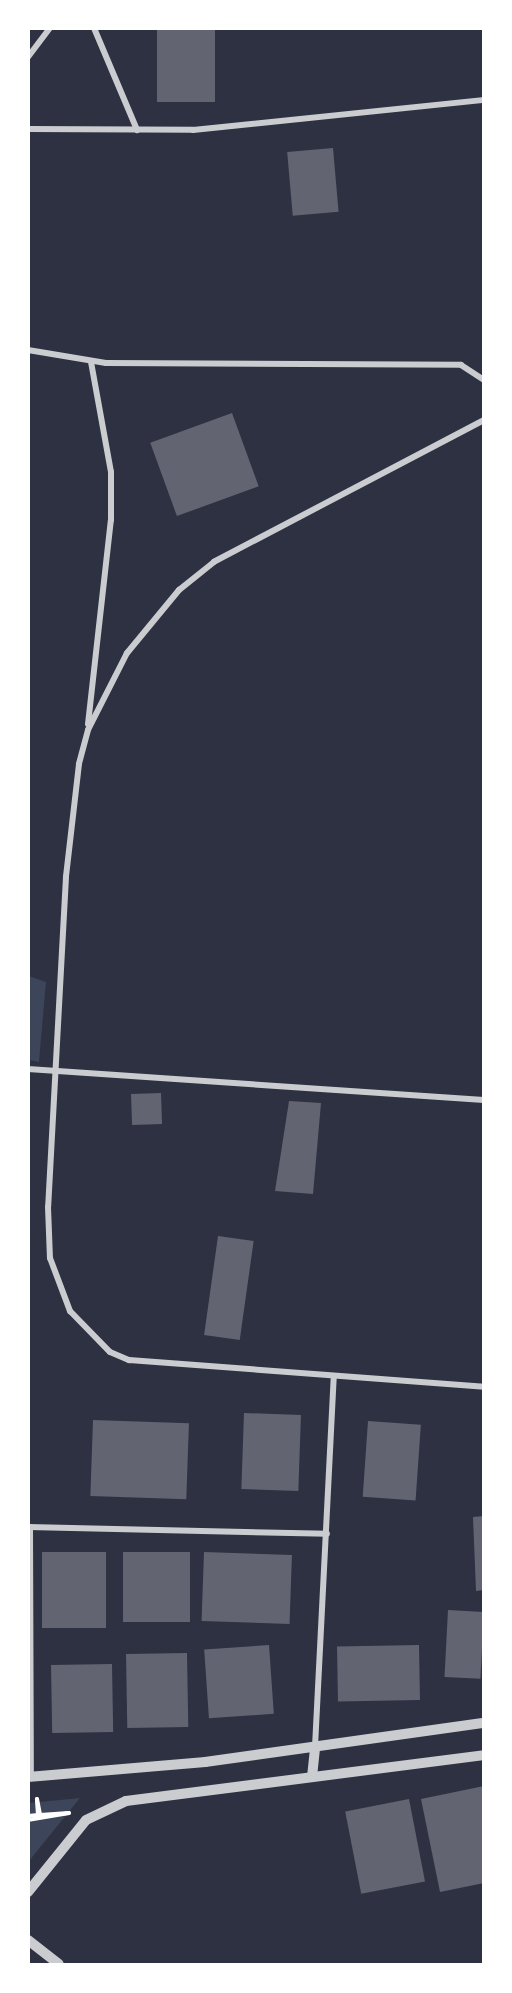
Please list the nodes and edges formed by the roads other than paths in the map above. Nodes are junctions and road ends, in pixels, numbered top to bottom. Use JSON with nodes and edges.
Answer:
{"nodes":[{"id":1,"x":50,"y":28,"type":"edge"},
{"id":2,"x":94,"y":28,"type":"edge"},
{"id":3,"x":28,"y":57,"type":"edge"},
{"id":4,"x":483,"y":100,"type":"edge"},
{"id":5,"x":28,"y":129,"type":"edge"},
{"id":6,"x":137,"y":129,"type":"junction"},
{"id":7,"x":28,"y":351,"type":"edge"},
{"id":8,"x":91,"y":362,"type":"junction"},
{"id":9,"x":483,"y":380,"type":"edge"},
{"id":10,"x":483,"y":420,"type":"edge"},
{"id":11,"x":88,"y":730,"type":"junction"},
{"id":12,"x":28,"y":1069,"type":"edge"},
{"id":13,"x":53,"y":1071,"type":"junction"},
{"id":14,"x":483,"y":1100,"type":"edge"},
{"id":15,"x":334,"y":1378,"type":"junction"},
{"id":16,"x":483,"y":1387,"type":"edge"},
{"id":17,"x":29,"y":1527,"type":"edge"},
{"id":18,"x":327,"y":1534,"type":"junction"},
{"id":19,"x":483,"y":1723,"type":"edge"},
{"id":20,"x":315,"y":1747,"type":"junction"},
{"id":21,"x":483,"y":1755,"type":"edge"},
{"id":22,"x":29,"y":1777,"type":"edge"},
{"id":23,"x":312,"y":1777,"type":"junction"},
{"id":24,"x":28,"y":1892,"type":"edge"},
{"id":25,"x":28,"y":1940,"type":"edge"},
{"id":26,"x":59,"y":1965,"type":"edge"}],
"edges":[{"from":1,"to":3,"type":"street"},
{"from":2,"to":6,"type":"street"},
{"from":4,"to":6,"type":"street"},
{"from":5,"to":6,"type":"street"},
{"from":7,"to":8,"type":"street"},
{"from":8,"to":9,"type":"street"},
{"from":8,"to":11,"type":"street"},
{"from":10,"to":11,"type":"street"},
{"from":11,"to":13,"type":"street"},
{"from":12,"to":13,"type":"street"},
{"from":13,"to":14,"type":"street"},
{"from":13,"to":15,"type":"street"},
{"from":15,"to":16,"type":"street"},
{"from":15,"to":18,"type":"street"},
{"from":17,"to":18,"type":"street"},
{"from":17,"to":22,"type":"street"},
{"from":18,"to":20,"type":"street"},
{"from":19,"to":20,"type":"street"},
{"from":20,"to":22,"type":"street"},
{"from":20,"to":23,"type":"street"},
{"from":21,"to":23,"type":"street"},
{"from":23,"to":24,"type":"street"},
{"from":25,"to":26,"type":"street"}]}
